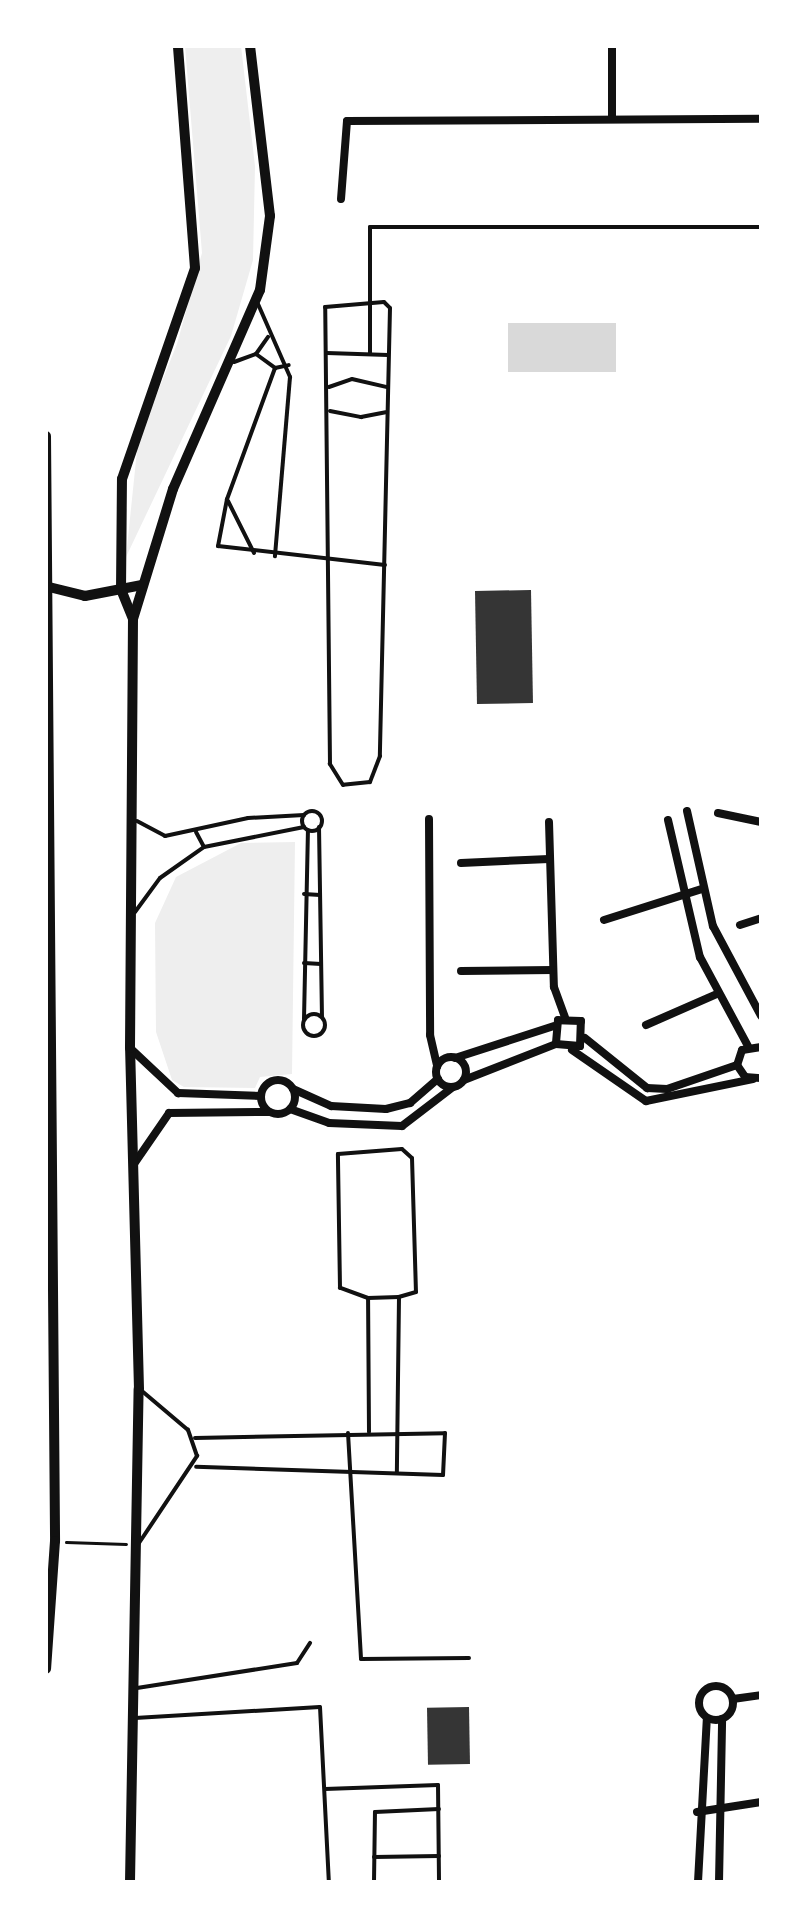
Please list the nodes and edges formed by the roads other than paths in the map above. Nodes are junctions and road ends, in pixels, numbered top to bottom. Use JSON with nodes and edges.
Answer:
{"nodes":[{"id":1,"x":178,"y":46,"type":"edge"},
{"id":2,"x":250,"y":46,"type":"edge"},
{"id":3,"x":612,"y":46,"type":"edge"},
{"id":4,"x":612,"y":117,"type":"junction"},
{"id":5,"x":761,"y":119,"type":"edge"},
{"id":6,"x":341,"y":199,"type":"dead end"},
{"id":7,"x":761,"y":227,"type":"edge"},
{"id":8,"x":257,"y":303,"type":"junction"},
{"id":9,"x":370,"y":303,"type":"junction"},
{"id":10,"x":268,"y":337,"type":"junction"},
{"id":11,"x":326,"y":353,"type":"junction"},
{"id":12,"x":256,"y":354,"type":"junction"},
{"id":13,"x":370,"y":354,"type":"junction"},
{"id":14,"x":388,"y":355,"type":"junction"},
{"id":15,"x":234,"y":362,"type":"junction"},
{"id":16,"x":289,"y":365,"type":"junction"},
{"id":17,"x":275,"y":368,"type":"junction"},
{"id":18,"x":329,"y":387,"type":"junction"},
{"id":19,"x":387,"y":387,"type":"junction"},
{"id":20,"x":330,"y":411,"type":"junction"},
{"id":21,"x":386,"y":412,"type":"junction"},
{"id":22,"x":46,"y":436,"type":"edge"},
{"id":23,"x":227,"y":499,"type":"junction"},
{"id":24,"x":254,"y":553,"type":"junction"},
{"id":25,"x":275,"y":556,"type":"junction"},
{"id":26,"x":328,"y":560,"type":"junction"},
{"id":27,"x":385,"y":565,"type":"junction"},
{"id":28,"x":142,"y":585,"type":"junction"},
{"id":29,"x":49,"y":587,"type":"junction"},
{"id":30,"x":121,"y":590,"type":"junction"},
{"id":31,"x":133,"y":619,"type":"junction"},
{"id":32,"x":48,"y":742,"type":"edge"},
{"id":33,"x":687,"y":811,"type":"dead end"},
{"id":34,"x":718,"y":813,"type":"dead end"},
{"id":35,"x":304,"y":815,"type":"junction"},
{"id":36,"x":429,"y":819,"type":"dead end"},
{"id":37,"x":668,"y":820,"type":"dead end"},
{"id":38,"x":137,"y":821,"type":"junction"},
{"id":39,"x":549,"y":822,"type":"dead end"},
{"id":40,"x":761,"y":822,"type":"edge"},
{"id":41,"x":319,"y":827,"type":"junction"},
{"id":42,"x":306,"y":829,"type":"junction"},
{"id":43,"x":196,"y":832,"type":"junction"},
{"id":44,"x":204,"y":847,"type":"junction"},
{"id":45,"x":549,"y":859,"type":"junction"},
{"id":46,"x":461,"y":863,"type":"dead end"},
{"id":47,"x":305,"y":866,"type":"junction"},
{"id":48,"x":320,"y":867,"type":"junction"},
{"id":49,"x":702,"y":889,"type":"junction"},
{"id":50,"x":304,"y":894,"type":"junction"},
{"id":51,"x":320,"y":895,"type":"junction"},
{"id":52,"x":681,"y":897,"type":"junction"},
{"id":53,"x":135,"y":912,"type":"junction"},
{"id":54,"x":48,"y":916,"type":"edge"},
{"id":55,"x":761,"y":918,"type":"edge"},
{"id":56,"x":604,"y":920,"type":"dead end"},
{"id":57,"x":740,"y":925,"type":"dead end"},
{"id":58,"x":47,"y":932,"type":"edge"},
{"id":59,"x":304,"y":963,"type":"junction"},
{"id":60,"x":321,"y":964,"type":"junction"},
{"id":61,"x":553,"y":970,"type":"junction"},
{"id":62,"x":461,"y":971,"type":"dead end"},
{"id":63,"x":717,"y":994,"type":"junction"},
{"id":64,"x":761,"y":1016,"type":"edge"},
{"id":65,"x":322,"y":1017,"type":"junction"},
{"id":66,"x":565,"y":1017,"type":"junction"},
{"id":67,"x":304,"y":1019,"type":"junction"},
{"id":68,"x":646,"y":1025,"type":"dead end"},
{"id":69,"x":554,"y":1026,"type":"junction"},
{"id":70,"x":585,"y":1038,"type":"junction"},
{"id":71,"x":556,"y":1044,"type":"junction"},
{"id":72,"x":748,"y":1046,"type":"junction"},
{"id":73,"x":761,"y":1047,"type":"edge"},
{"id":74,"x":130,"y":1048,"type":"junction"},
{"id":75,"x":572,"y":1050,"type":"junction"},
{"id":76,"x":455,"y":1058,"type":"junction"},
{"id":77,"x":737,"y":1065,"type":"junction"},
{"id":78,"x":437,"y":1066,"type":"junction"},
{"id":79,"x":438,"y":1079,"type":"junction"},
{"id":80,"x":759,"y":1079,"type":"edge"},
{"id":81,"x":464,"y":1080,"type":"junction"},
{"id":82,"x":453,"y":1087,"type":"junction"},
{"id":83,"x":293,"y":1089,"type":"junction"},
{"id":84,"x":261,"y":1096,"type":"junction"},
{"id":85,"x":290,"y":1109,"type":"junction"},
{"id":86,"x":269,"y":1112,"type":"junction"},
{"id":87,"x":134,"y":1165,"type":"junction"},
{"id":88,"x":399,"y":1297,"type":"junction"},
{"id":89,"x":368,"y":1298,"type":"junction"},
{"id":90,"x":50,"y":1302,"type":"edge"},
{"id":91,"x":139,"y":1389,"type":"junction"},
{"id":92,"x":397,"y":1430,"type":"junction"},
{"id":93,"x":369,"y":1432,"type":"junction"},
{"id":94,"x":348,"y":1433,"type":"junction"},
{"id":95,"x":195,"y":1438,"type":"junction"},
{"id":96,"x":196,"y":1467,"type":"junction"},
{"id":97,"x":348,"y":1470,"type":"junction"},
{"id":98,"x":397,"y":1472,"type":"junction"},
{"id":99,"x":137,"y":1545,"type":"junction"},
{"id":100,"x":310,"y":1643,"type":"dead end"},
{"id":101,"x":469,"y":1658,"type":"dead end"},
{"id":102,"x":46,"y":1669,"type":"edge"},
{"id":103,"x":130,"y":1689,"type":"junction"},
{"id":104,"x":761,"y":1695,"type":"edge"},
{"id":105,"x":733,"y":1699,"type":"junction"},
{"id":106,"x":707,"y":1718,"type":"junction"},
{"id":107,"x":131,"y":1719,"type":"junction"},
{"id":108,"x":722,"y":1719,"type":"junction"},
{"id":109,"x":325,"y":1789,"type":"junction"},
{"id":110,"x":761,"y":1802,"type":"edge"},
{"id":111,"x":439,"y":1809,"type":"junction"},
{"id":112,"x":719,"y":1809,"type":"junction"},
{"id":113,"x":697,"y":1812,"type":"junction"},
{"id":114,"x":439,"y":1856,"type":"junction"},
{"id":115,"x":374,"y":1857,"type":"junction"},
{"id":116,"x":130,"y":1882,"type":"edge"},
{"id":117,"x":329,"y":1882,"type":"edge"},
{"id":118,"x":374,"y":1882,"type":"edge"},
{"id":119,"x":439,"y":1882,"type":"edge"},
{"id":120,"x":698,"y":1882,"type":"edge"},
{"id":121,"x":719,"y":1882,"type":"edge"}],
"edges":[{"from":1,"to":30,"type":"street"},
{"from":2,"to":8,"type":"street"},
{"from":3,"to":4,"type":"street"},
{"from":4,"to":5,"type":"street"},
{"from":4,"to":6,"type":"street"},
{"from":7,"to":9,"type":"lane"},
{"from":8,"to":10,"type":"lane"},
{"from":8,"to":15,"type":"street"},
{"from":9,"to":11,"type":"lane"},
{"from":9,"to":13,"type":"lane"},
{"from":9,"to":14,"type":"lane"},
{"from":10,"to":12,"type":"lane"},
{"from":10,"to":16,"type":"lane"},
{"from":11,"to":13,"type":"lane"},
{"from":11,"to":18,"type":"lane"},
{"from":12,"to":15,"type":"lane"},
{"from":12,"to":17,"type":"lane"},
{"from":13,"to":14,"type":"lane"},
{"from":14,"to":19,"type":"lane"},
{"from":15,"to":28,"type":"street"},
{"from":16,"to":17,"type":"lane"},
{"from":16,"to":25,"type":"lane"},
{"from":17,"to":23,"type":"lane"},
{"from":18,"to":19,"type":"lane"},
{"from":18,"to":20,"type":"lane"},
{"from":19,"to":21,"type":"lane"},
{"from":20,"to":21,"type":"lane"},
{"from":20,"to":26,"type":"lane"},
{"from":21,"to":27,"type":"lane"},
{"from":22,"to":29,"type":"street"},
{"from":23,"to":24,"type":"lane"},
{"from":23,"to":24,"type":"lane"},
{"from":24,"to":25,"type":"lane"},
{"from":25,"to":26,"type":"lane"},
{"from":26,"to":27,"type":"lane"},
{"from":26,"to":27,"type":"lane"},
{"from":28,"to":30,"type":"street"},
{"from":28,"to":31,"type":"street"},
{"from":29,"to":30,"type":"street"},
{"from":29,"to":32,"type":"street"},
{"from":30,"to":31,"type":"street"},
{"from":31,"to":38,"type":"street"},
{"from":32,"to":54,"type":"street"},
{"from":33,"to":49,"type":"street"},
{"from":34,"to":40,"type":"street"},
{"from":35,"to":41,"type":"lane"},
{"from":35,"to":42,"type":"lane"},
{"from":35,"to":43,"type":"lane"},
{"from":36,"to":78,"type":"street"},
{"from":37,"to":52,"type":"street"},
{"from":38,"to":43,"type":"lane"},
{"from":38,"to":53,"type":"street"},
{"from":39,"to":45,"type":"street"},
{"from":41,"to":42,"type":"lane"},
{"from":41,"to":48,"type":"lane"},
{"from":42,"to":44,"type":"lane"},
{"from":42,"to":47,"type":"lane"},
{"from":43,"to":44,"type":"lane"},
{"from":44,"to":53,"type":"lane"},
{"from":45,"to":46,"type":"street"},
{"from":45,"to":61,"type":"street"},
{"from":47,"to":48,"type":"lane"},
{"from":47,"to":50,"type":"lane"},
{"from":48,"to":51,"type":"lane"},
{"from":49,"to":52,"type":"street"},
{"from":49,"to":64,"type":"street"},
{"from":50,"to":51,"type":"lane"},
{"from":50,"to":59,"type":"lane"},
{"from":51,"to":60,"type":"lane"},
{"from":52,"to":56,"type":"street"},
{"from":52,"to":63,"type":"street"},
{"from":53,"to":74,"type":"street"},
{"from":54,"to":58,"type":"street"},
{"from":55,"to":57,"type":"street"},
{"from":58,"to":90,"type":"street"},
{"from":59,"to":60,"type":"lane"},
{"from":59,"to":67,"type":"lane"},
{"from":60,"to":65,"type":"lane"},
{"from":61,"to":62,"type":"street"},
{"from":61,"to":66,"type":"street"},
{"from":63,"to":68,"type":"street"},
{"from":63,"to":72,"type":"street"},
{"from":65,"to":67,"type":"lane"},
{"from":65,"to":67,"type":"lane"},
{"from":66,"to":69,"type":"street"},
{"from":66,"to":70,"type":"street"},
{"from":69,"to":71,"type":"street"},
{"from":69,"to":76,"type":"street"},
{"from":70,"to":75,"type":"street"},
{"from":70,"to":77,"type":"street"},
{"from":71,"to":75,"type":"street"},
{"from":71,"to":81,"type":"street"},
{"from":72,"to":73,"type":"street"},
{"from":72,"to":77,"type":"street"},
{"from":74,"to":84,"type":"street"},
{"from":74,"to":87,"type":"street"},
{"from":75,"to":80,"type":"street"},
{"from":76,"to":78,"type":"street"},
{"from":76,"to":81,"type":"street"},
{"from":77,"to":80,"type":"street"},
{"from":78,"to":79,"type":"street"},
{"from":79,"to":82,"type":"street"},
{"from":79,"to":83,"type":"street"},
{"from":81,"to":82,"type":"street"},
{"from":82,"to":85,"type":"street"},
{"from":83,"to":84,"type":"street"},
{"from":83,"to":85,"type":"street"},
{"from":84,"to":86,"type":"street"},
{"from":85,"to":86,"type":"street"},
{"from":86,"to":87,"type":"street"},
{"from":87,"to":91,"type":"street"},
{"from":88,"to":89,"type":"lane"},
{"from":88,"to":89,"type":"lane"},
{"from":88,"to":92,"type":"lane"},
{"from":89,"to":93,"type":"lane"},
{"from":90,"to":102,"type":"street"},
{"from":91,"to":95,"type":"lane"},
{"from":91,"to":99,"type":"street"},
{"from":92,"to":93,"type":"lane"},
{"from":92,"to":98,"type":"lane"},
{"from":92,"to":98,"type":"lane"},
{"from":93,"to":94,"type":"lane"},
{"from":94,"to":95,"type":"lane"},
{"from":94,"to":97,"type":"lane"},
{"from":95,"to":96,"type":"lane"},
{"from":96,"to":97,"type":"lane"},
{"from":96,"to":99,"type":"lane"},
{"from":97,"to":98,"type":"lane"},
{"from":97,"to":101,"type":"lane"},
{"from":99,"to":103,"type":"street"},
{"from":100,"to":103,"type":"lane"},
{"from":103,"to":107,"type":"street"},
{"from":104,"to":105,"type":"street"},
{"from":105,"to":106,"type":"street"},
{"from":105,"to":108,"type":"street"},
{"from":106,"to":108,"type":"street"},
{"from":106,"to":113,"type":"street"},
{"from":107,"to":109,"type":"lane"},
{"from":107,"to":116,"type":"street"},
{"from":108,"to":112,"type":"street"},
{"from":109,"to":111,"type":"lane"},
{"from":109,"to":117,"type":"lane"},
{"from":110,"to":112,"type":"street"},
{"from":111,"to":114,"type":"lane"},
{"from":111,"to":115,"type":"lane"},
{"from":112,"to":113,"type":"street"},
{"from":112,"to":121,"type":"street"},
{"from":113,"to":120,"type":"street"},
{"from":114,"to":115,"type":"lane"},
{"from":114,"to":119,"type":"lane"},
{"from":115,"to":118,"type":"lane"}]}
